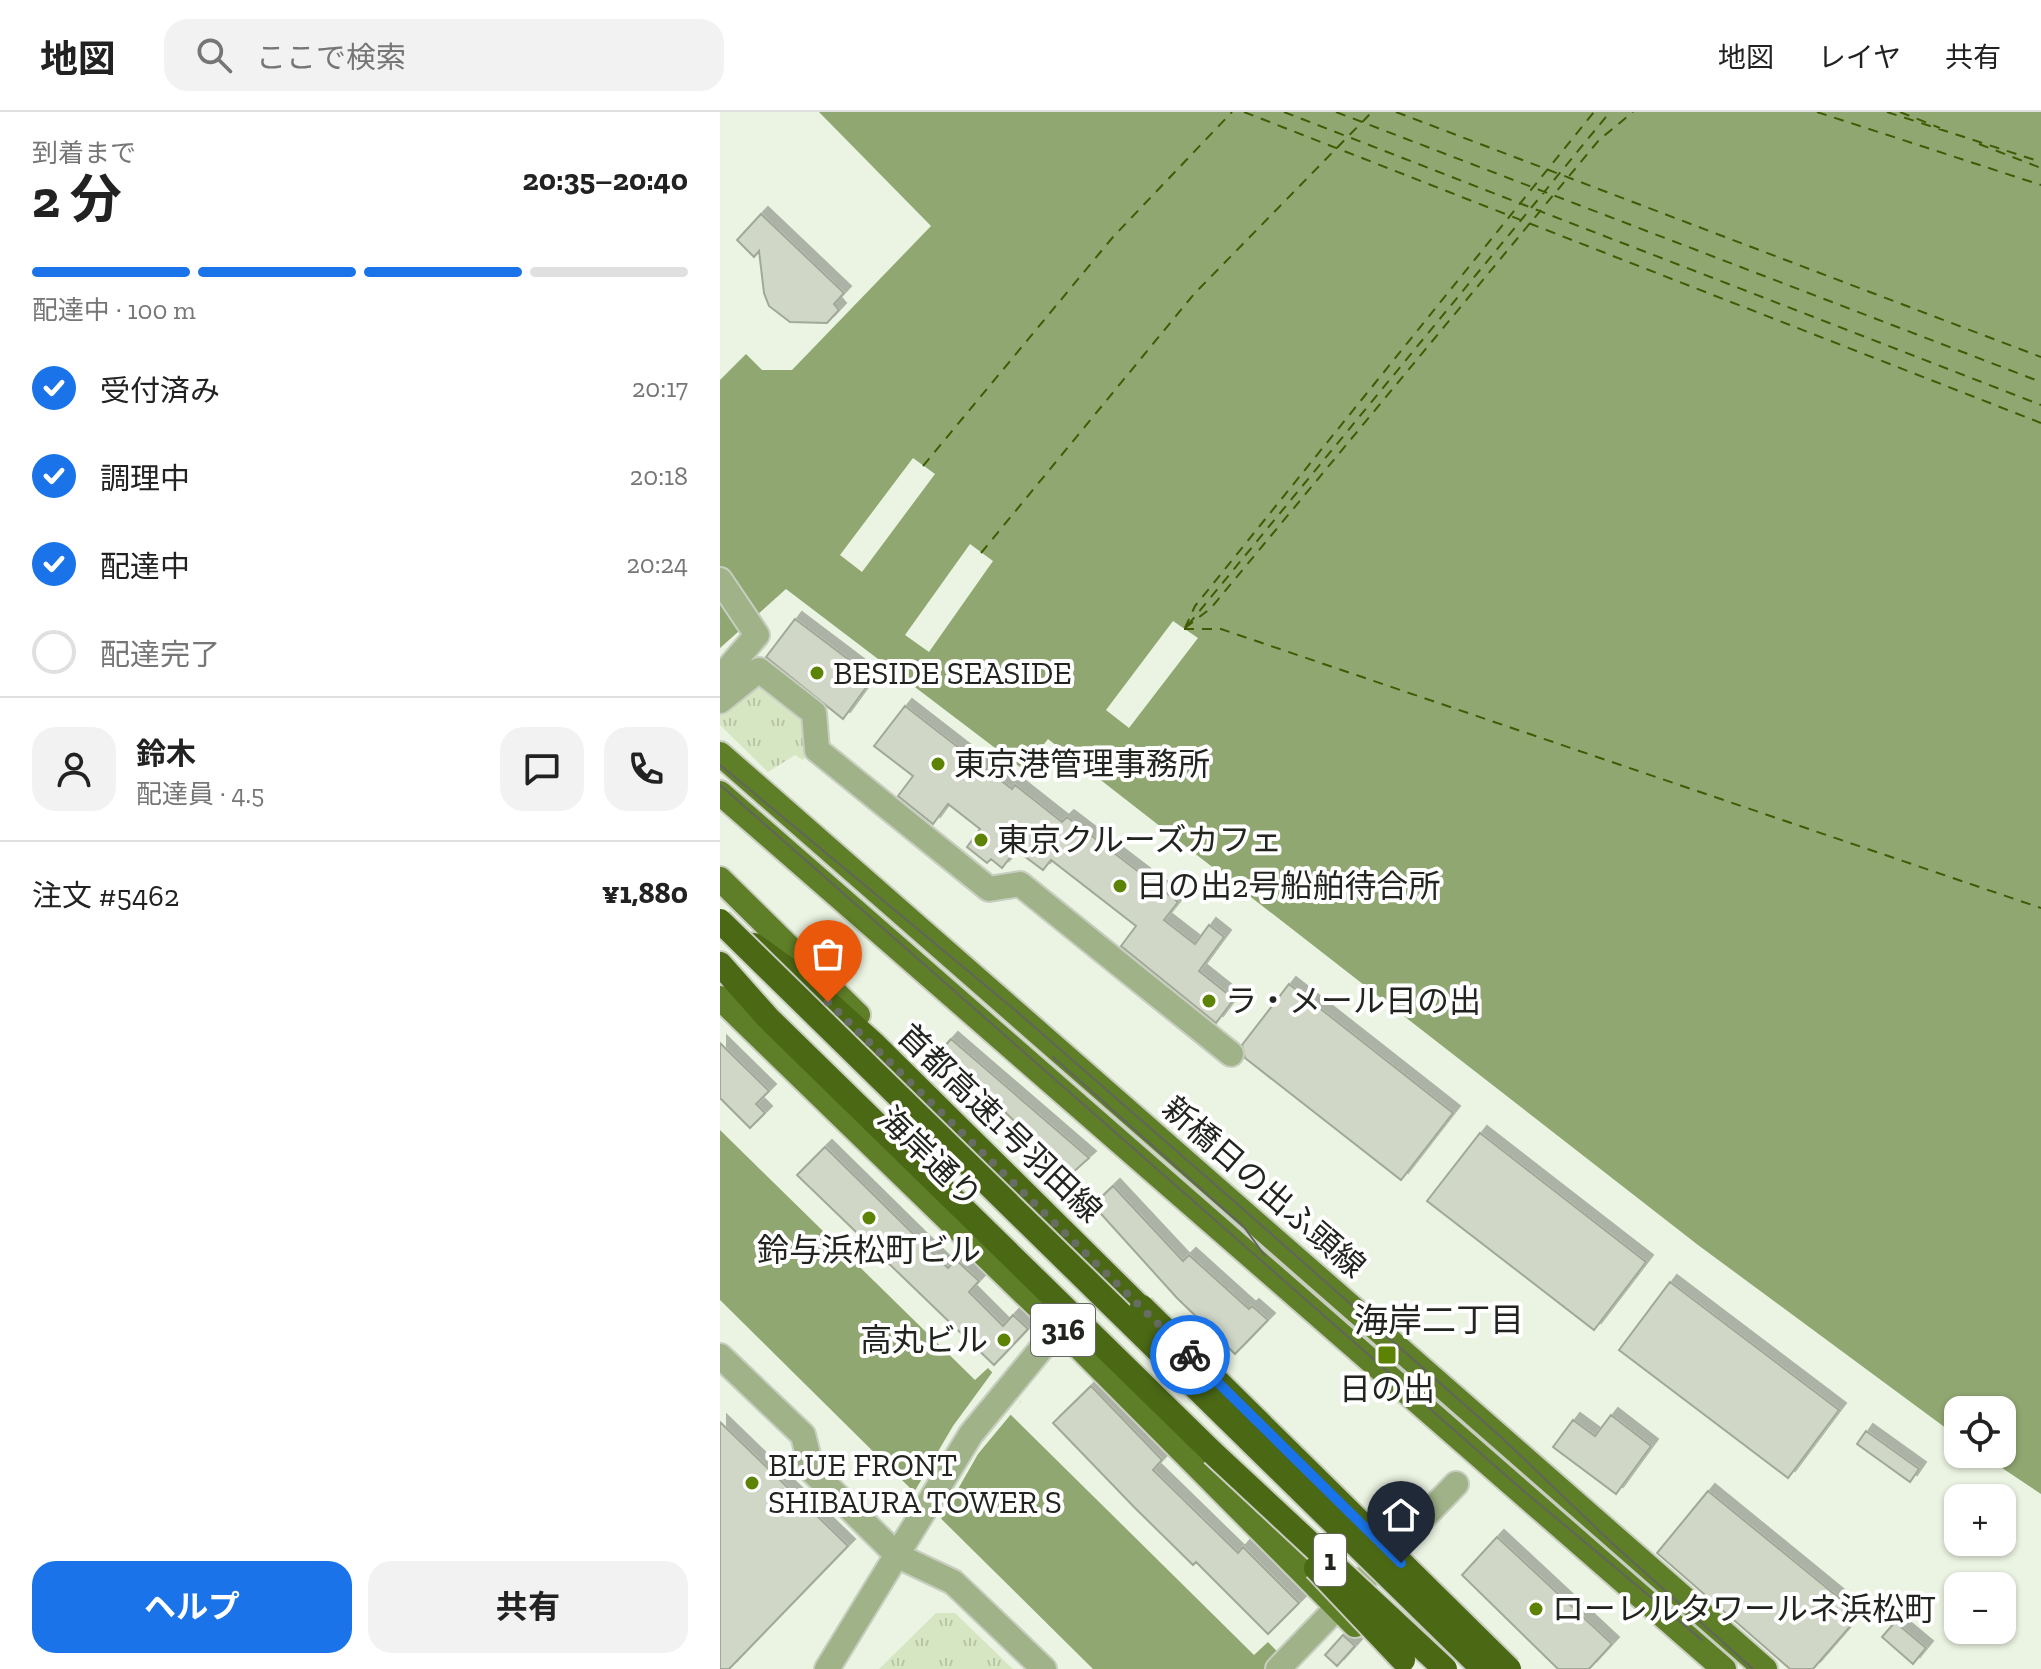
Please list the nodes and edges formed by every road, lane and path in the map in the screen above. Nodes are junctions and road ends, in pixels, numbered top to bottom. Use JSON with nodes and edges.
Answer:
{"nodes":[{"id":1,"x":720,"y":580,"type":"edge"},
{"id":2,"x":750,"y":639,"type":"junction"},
{"id":3,"x":720,"y":667,"type":"edge"},
{"id":4,"x":720,"y":678,"type":"edge"},
{"id":5,"x":720,"y":701,"type":"edge"},
{"id":6,"x":720,"y":754,"type":"edge"},
{"id":7,"x":720,"y":793,"type":"edge"},
{"id":8,"x":720,"y":879,"type":"edge"},
{"id":9,"x":720,"y":924,"type":"edge"},
{"id":10,"x":720,"y":964,"type":"edge"},
{"id":11,"x":720,"y":983,"type":"edge"},
{"id":12,"x":720,"y":998,"type":"edge"},
{"id":13,"x":768,"y":1018,"type":"junction"},
{"id":14,"x":1231,"y":1054,"type":"dead end"},
{"id":15,"x":1142,"y":1307,"type":"junction"},
{"id":16,"x":1059,"y":1327,"type":"junction"},
{"id":17,"x":720,"y":1356,"type":"edge"},
{"id":18,"x":1213,"y":1453,"type":"junction"},
{"id":19,"x":1456,"y":1484,"type":"dead end"},
{"id":20,"x":1333,"y":1521,"type":"junction"},
{"id":21,"x":1395,"y":1548,"type":"junction"},
{"id":22,"x":898,"y":1556,"type":"junction"},
{"id":23,"x":1338,"y":1609,"type":"junction"},
{"id":24,"x":1282,"y":1664,"type":"edge"},
{"id":25,"x":827,"y":1669,"type":"edge"},
{"id":26,"x":1044,"y":1669,"type":"edge"},
{"id":27,"x":1400,"y":1669,"type":"edge"},
{"id":28,"x":1413,"y":1669,"type":"edge"},
{"id":29,"x":1445,"y":1669,"type":"edge"},
{"id":30,"x":1483,"y":1669,"type":"edge"},
{"id":31,"x":1509,"y":1669,"type":"edge"},
{"id":32,"x":1517,"y":1669,"type":"edge"},
{"id":33,"x":1724,"y":1669,"type":"edge"},
{"id":34,"x":1765,"y":1669,"type":"edge"}],
"edges":[{"from":1,"to":2,"type":"street"},
{"from":2,"to":3,"type":"street"},
{"from":2,"to":4,"type":"street"},
{"from":5,"to":14,"type":"street"},
{"from":6,"to":34,"type":"main road","name":"新橋日の出ふ頭線"},
{"from":7,"to":33,"type":"main road","name":"新橋日の出ふ頭線"},
{"from":8,"to":21,"type":"main road","name":"海岸通り","number":"316"},
{"from":9,"to":15,"type":"highway","name":"首都高速1号羽田線","bridge":true},
{"from":9,"to":20,"type":"highway","name":"首都高速1号羽田線","number":"1","bridge":true},
{"from":10,"to":13,"type":"highway","number":"1"},
{"from":11,"to":13,"type":"highway"},
{"from":12,"to":16,"type":"main road","name":"海岸通り","number":"316"},
{"from":13,"to":18,"type":"highway","number":"1"},
{"from":15,"to":20,"type":"highway","bridge":true},
{"from":15,"to":31,"type":"highway","bridge":true},
{"from":16,"to":22,"type":"street"},
{"from":16,"to":23,"type":"main road","name":"海岸通り","number":"316"},
{"from":17,"to":22,"type":"street"},
{"from":18,"to":28,"type":"highway","bridge":true},
{"from":18,"to":29,"type":"highway","number":"1","bridge":true},
{"from":19,"to":21,"type":"street"},
{"from":20,"to":30,"type":"highway","name":"首都高速1号羽田線","number":"1","bridge":true},
{"from":21,"to":23,"type":"street"},
{"from":21,"to":32,"type":"main road","name":"海岸通り","number":"316"},
{"from":22,"to":25,"type":"street"},
{"from":22,"to":26,"type":"street"},
{"from":23,"to":24,"type":"street"},
{"from":23,"to":27,"type":"main road","name":"海岸通り","number":"316"}]}
